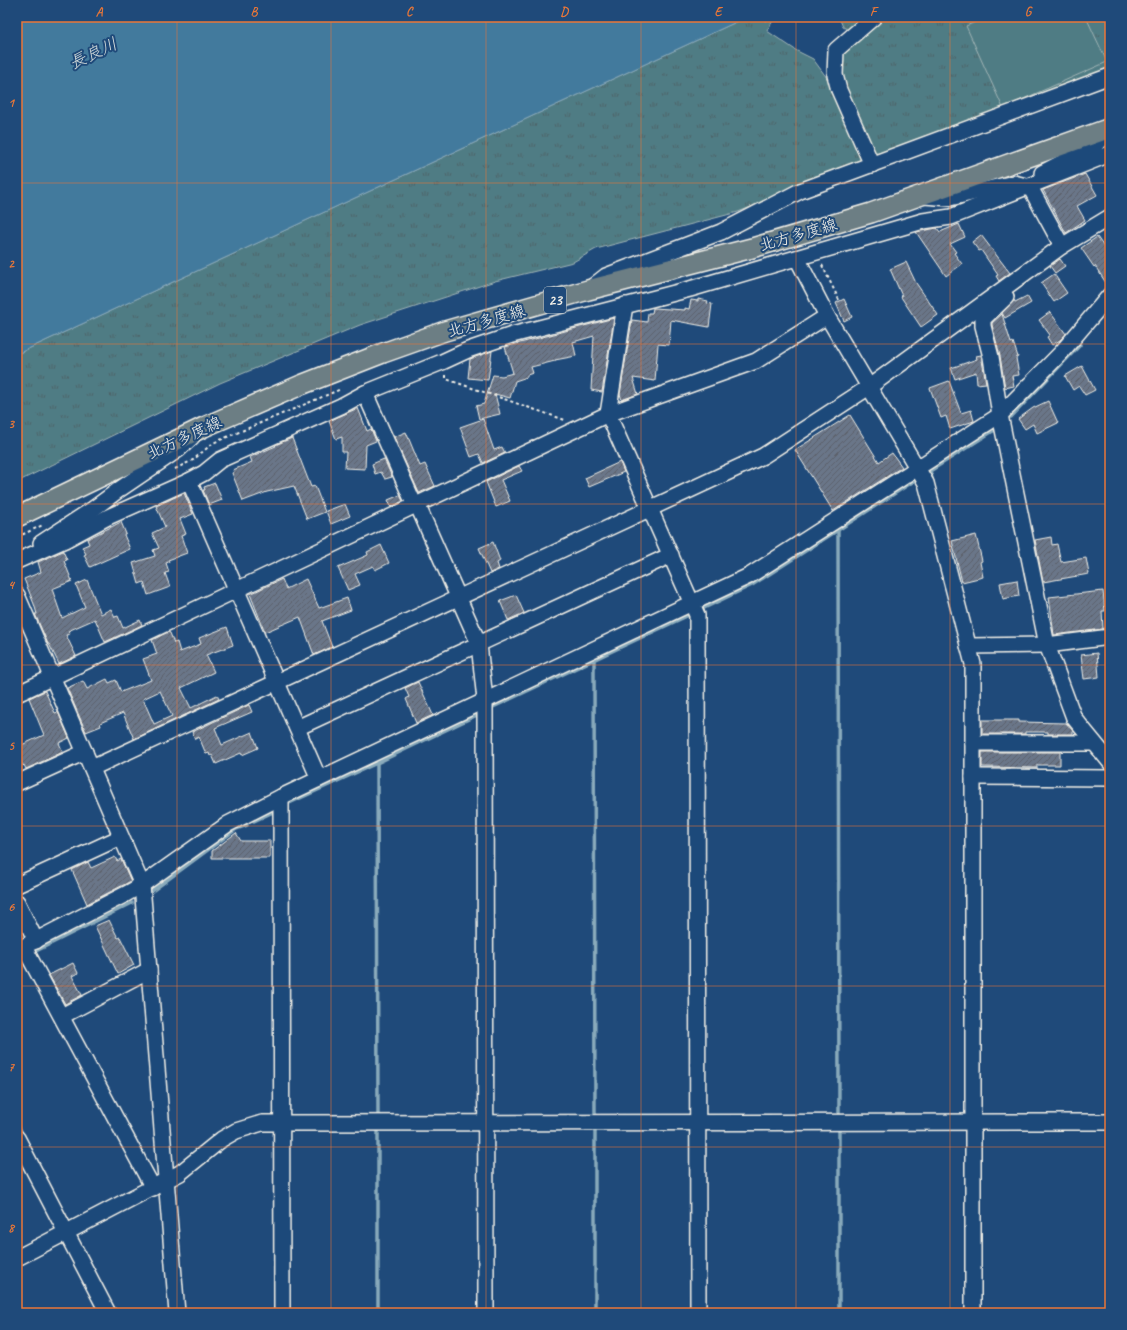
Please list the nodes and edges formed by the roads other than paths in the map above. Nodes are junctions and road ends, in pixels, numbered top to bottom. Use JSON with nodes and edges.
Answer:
{"nodes":[{"id":1,"x":874,"y":17,"type":"edge"},
{"id":2,"x":1110,"y":76,"type":"edge"},
{"id":3,"x":1110,"y":129,"type":"edge"},
{"id":4,"x":1110,"y":154,"type":"edge"},
{"id":5,"x":872,"y":165,"type":"junction"},
{"id":6,"x":1030,"y":187,"type":"junction"},
{"id":7,"x":918,"y":196,"type":"junction"},
{"id":8,"x":1110,"y":217,"type":"edge"},
{"id":9,"x":1062,"y":246,"type":"junction"},
{"id":10,"x":797,"y":258,"type":"junction"},
{"id":11,"x":1024,"y":272,"type":"junction"},
{"id":12,"x":588,"y":290,"type":"junction"},
{"id":13,"x":1110,"y":295,"type":"edge"},
{"id":14,"x":625,"y":306,"type":"junction"},
{"id":15,"x":827,"y":316,"type":"junction"},
{"id":16,"x":869,"y":387,"type":"junction"},
{"id":17,"x":365,"y":393,"type":"junction"},
{"id":18,"x":608,"y":414,"type":"junction"},
{"id":19,"x":1000,"y":415,"type":"junction"},
{"id":20,"x":204,"y":427,"type":"junction"},
{"id":21,"x":918,"y":468,"type":"junction"},
{"id":22,"x":189,"y":481,"type":"junction"},
{"id":23,"x":416,"y":505,"type":"junction"},
{"id":24,"x":650,"y":508,"type":"junction"},
{"id":25,"x":17,"y":517,"type":"edge"},
{"id":26,"x":671,"y":555,"type":"junction"},
{"id":27,"x":17,"y":559,"type":"edge"},
{"id":28,"x":236,"y":589,"type":"junction"},
{"id":29,"x":17,"y":595,"type":"edge"},
{"id":30,"x":458,"y":599,"type":"junction"},
{"id":31,"x":692,"y":603,"type":"junction"},
{"id":32,"x":1110,"y":637,"type":"edge"},
{"id":33,"x":479,"y":644,"type":"junction"},
{"id":34,"x":1047,"y":645,"type":"junction"},
{"id":35,"x":968,"y":646,"type":"junction"},
{"id":36,"x":52,"y":677,"type":"junction"},
{"id":37,"x":278,"y":683,"type":"junction"},
{"id":38,"x":17,"y":694,"type":"edge"},
{"id":39,"x":485,"y":700,"type":"junction"},
{"id":40,"x":297,"y":728,"type":"junction"},
{"id":41,"x":973,"y":743,"type":"junction"},
{"id":42,"x":1094,"y":743,"type":"junction"},
{"id":43,"x":85,"y":752,"type":"junction"},
{"id":44,"x":1110,"y":762,"type":"edge"},
{"id":45,"x":92,"y":768,"type":"junction"},
{"id":46,"x":973,"y":777,"type":"junction"},
{"id":47,"x":319,"y":778,"type":"junction"},
{"id":48,"x":1110,"y":778,"type":"edge"},
{"id":49,"x":17,"y":783,"type":"edge"},
{"id":50,"x":281,"y":796,"type":"junction"},
{"id":51,"x":121,"y":837,"type":"junction"},
{"id":52,"x":17,"y":885,"type":"edge"},
{"id":53,"x":142,"y":885,"type":"junction"},
{"id":54,"x":17,"y":902,"type":"edge"},
{"id":55,"x":25,"y":946,"type":"edge"},
{"id":56,"x":149,"y":970,"type":"junction"},
{"id":57,"x":62,"y":1016,"type":"junction"},
{"id":58,"x":698,"y":1122,"type":"junction"},
{"id":59,"x":973,"y":1122,"type":"junction"},
{"id":60,"x":1110,"y":1122,"type":"edge"},
{"id":61,"x":282,"y":1123,"type":"junction"},
{"id":62,"x":486,"y":1123,"type":"junction"},
{"id":63,"x":17,"y":1138,"type":"edge"},
{"id":64,"x":160,"y":1185,"type":"junction"},
{"id":65,"x":66,"y":1233,"type":"junction"},
{"id":66,"x":17,"y":1258,"type":"edge"},
{"id":67,"x":108,"y":1313,"type":"edge"},
{"id":68,"x":177,"y":1313,"type":"edge"},
{"id":69,"x":282,"y":1313,"type":"edge"},
{"id":70,"x":486,"y":1313,"type":"edge"},
{"id":71,"x":698,"y":1313,"type":"edge"},
{"id":72,"x":973,"y":1313,"type":"edge"}],
"edges":[{"from":1,"to":5,"type":"street"},
{"from":2,"to":5,"type":"street"},
{"from":3,"to":6,"type":"street"},
{"from":3,"to":7,"type":"main road","name":"北方多度線","number":"23"},
{"from":4,"to":6,"type":"street"},
{"from":5,"to":12,"type":"street"},
{"from":6,"to":7,"type":"street"},
{"from":6,"to":9,"type":"street"},
{"from":6,"to":10,"type":"street"},
{"from":7,"to":12,"type":"main road","name":"北方多度線","number":"23"},
{"from":8,"to":9,"type":"street"},
{"from":9,"to":11,"type":"street"},
{"from":10,"to":14,"type":"street"},
{"from":10,"to":15,"type":"street"},
{"from":11,"to":16,"type":"street"},
{"from":11,"to":19,"type":"street"},
{"from":12,"to":20,"type":"main road","name":"北方多度線","number":"23"},
{"from":13,"to":19,"type":"street"},
{"from":14,"to":17,"type":"street"},
{"from":14,"to":18,"type":"street"},
{"from":15,"to":16,"type":"street"},
{"from":15,"to":18,"type":"street"},
{"from":16,"to":21,"type":"street"},
{"from":16,"to":24,"type":"street"},
{"from":17,"to":22,"type":"street"},
{"from":17,"to":23,"type":"street"},
{"from":18,"to":23,"type":"street"},
{"from":18,"to":24,"type":"street"},
{"from":19,"to":21,"type":"street"},
{"from":19,"to":34,"type":"street"},
{"from":20,"to":25,"type":"main road","name":"北方多度線","number":"23"},
{"from":20,"to":27,"type":"street"},
{"from":21,"to":31,"type":"street"},
{"from":21,"to":35,"type":"street"},
{"from":22,"to":27,"type":"street"},
{"from":22,"to":28,"type":"street"},
{"from":23,"to":28,"type":"street"},
{"from":23,"to":30,"type":"street"},
{"from":24,"to":26,"type":"street"},
{"from":24,"to":30,"type":"street"},
{"from":26,"to":31,"type":"street"},
{"from":26,"to":33,"type":"street"},
{"from":28,"to":36,"type":"street"},
{"from":28,"to":37,"type":"street"},
{"from":29,"to":36,"type":"street"},
{"from":30,"to":33,"type":"street"},
{"from":30,"to":37,"type":"street"},
{"from":31,"to":39,"type":"street"},
{"from":31,"to":58,"type":"street"},
{"from":32,"to":34,"type":"street"},
{"from":33,"to":39,"type":"street"},
{"from":33,"to":40,"type":"street"},
{"from":34,"to":35,"type":"street"},
{"from":34,"to":42,"type":"street"},
{"from":35,"to":41,"type":"street"},
{"from":36,"to":38,"type":"street"},
{"from":36,"to":43,"type":"street"},
{"from":37,"to":40,"type":"street"},
{"from":37,"to":45,"type":"street"},
{"from":39,"to":47,"type":"street"},
{"from":39,"to":62,"type":"street"},
{"from":40,"to":47,"type":"street"},
{"from":41,"to":42,"type":"street"},
{"from":41,"to":46,"type":"street"},
{"from":42,"to":44,"type":"street"},
{"from":43,"to":45,"type":"street"},
{"from":43,"to":49,"type":"street"},
{"from":45,"to":51,"type":"street"},
{"from":46,"to":48,"type":"street"},
{"from":46,"to":59,"type":"street"},
{"from":47,"to":50,"type":"street"},
{"from":50,"to":53,"type":"street"},
{"from":50,"to":61,"type":"street"},
{"from":51,"to":52,"type":"street"},
{"from":51,"to":53,"type":"street"},
{"from":53,"to":55,"type":"street"},
{"from":53,"to":56,"type":"street"},
{"from":54,"to":55,"type":"street"},
{"from":55,"to":57,"type":"street"},
{"from":56,"to":57,"type":"street"},
{"from":56,"to":64,"type":"street"},
{"from":57,"to":64,"type":"street"},
{"from":58,"to":59,"type":"street"},
{"from":58,"to":62,"type":"street"},
{"from":58,"to":71,"type":"street"},
{"from":59,"to":60,"type":"street"},
{"from":59,"to":72,"type":"street"},
{"from":61,"to":62,"type":"street"},
{"from":61,"to":64,"type":"street"},
{"from":61,"to":69,"type":"street"},
{"from":62,"to":70,"type":"street"},
{"from":63,"to":65,"type":"street"},
{"from":64,"to":65,"type":"street"},
{"from":64,"to":68,"type":"street"},
{"from":65,"to":66,"type":"street"},
{"from":65,"to":67,"type":"street"}]}
